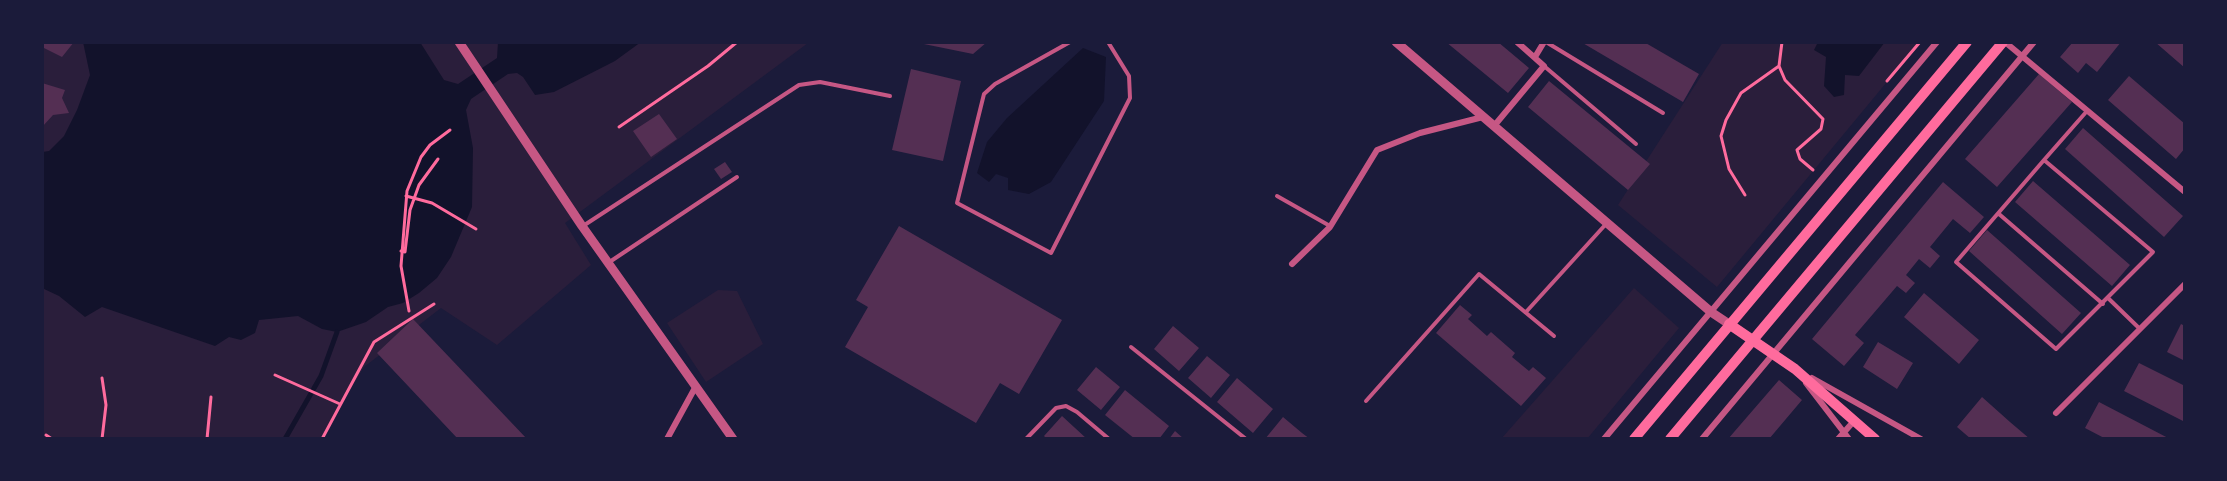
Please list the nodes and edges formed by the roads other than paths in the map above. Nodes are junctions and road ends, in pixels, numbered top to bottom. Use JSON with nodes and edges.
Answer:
{"nodes":[{"id":1,"x":459,"y":42,"type":"edge"},
{"id":2,"x":1070,"y":42,"type":"edge"},
{"id":3,"x":1108,"y":42,"type":"edge"},
{"id":4,"x":1396,"y":42,"type":"edge"},
{"id":5,"x":1517,"y":42,"type":"edge"},
{"id":6,"x":1545,"y":42,"type":"edge"},
{"id":7,"x":1937,"y":42,"type":"edge"},
{"id":8,"x":1967,"y":42,"type":"edge"},
{"id":9,"x":2004,"y":42,"type":"edge"},
{"id":10,"x":2034,"y":42,"type":"edge"},
{"id":11,"x":2022,"y":56,"type":"junction"},
{"id":12,"x":1535,"y":57,"type":"junction"},
{"id":13,"x":1544,"y":66,"type":"junction"},
{"id":14,"x":890,"y":96,"type":"dead end"},
{"id":15,"x":2087,"y":111,"type":"junction"},
{"id":16,"x":1663,"y":113,"type":"dead end"},
{"id":17,"x":1483,"y":117,"type":"junction"},
{"id":18,"x":1494,"y":126,"type":"junction"},
{"id":19,"x":1636,"y":144,"type":"dead end"},
{"id":20,"x":2044,"y":160,"type":"junction"},
{"id":21,"x":737,"y":177,"type":"dead end"},
{"id":22,"x":2185,"y":192,"type":"edge"},
{"id":23,"x":1277,"y":196,"type":"dead end"},
{"id":24,"x":1999,"y":214,"type":"junction"},
{"id":25,"x":1607,"y":223,"type":"junction"},
{"id":26,"x":582,"y":226,"type":"junction"},
{"id":27,"x":1330,"y":227,"type":"junction"},
{"id":28,"x":608,"y":263,"type":"junction"},
{"id":29,"x":1292,"y":264,"type":"dead end"},
{"id":30,"x":2185,"y":284,"type":"edge"},
{"id":31,"x":2109,"y":299,"type":"junction"},
{"id":32,"x":2103,"y":304,"type":"junction"},
{"id":33,"x":1526,"y":312,"type":"junction"},
{"id":34,"x":1711,"y":312,"type":"junction"},
{"id":35,"x":1730,"y":324,"type":"junction"},
{"id":36,"x":2139,"y":330,"type":"junction"},
{"id":37,"x":1554,"y":336,"type":"dead end"},
{"id":38,"x":1753,"y":340,"type":"junction"},
{"id":39,"x":1131,"y":347,"type":"dead end"},
{"id":40,"x":1773,"y":354,"type":"junction"},
{"id":41,"x":1795,"y":369,"type":"junction"},
{"id":42,"x":696,"y":386,"type":"junction"},
{"id":43,"x":1366,"y":401,"type":"dead end"},
{"id":44,"x":2056,"y":413,"type":"dead end"},
{"id":45,"x":1854,"y":421,"type":"junction"},
{"id":46,"x":667,"y":439,"type":"edge"},
{"id":47,"x":733,"y":439,"type":"edge"},
{"id":48,"x":1026,"y":439,"type":"edge"},
{"id":49,"x":1109,"y":439,"type":"edge"},
{"id":50,"x":1245,"y":439,"type":"edge"},
{"id":51,"x":1604,"y":439,"type":"edge"},
{"id":52,"x":1634,"y":439,"type":"edge"},
{"id":53,"x":1670,"y":439,"type":"edge"},
{"id":54,"x":1702,"y":439,"type":"edge"},
{"id":55,"x":1838,"y":439,"type":"edge"},
{"id":56,"x":1849,"y":439,"type":"edge"},
{"id":57,"x":1875,"y":439,"type":"edge"},
{"id":58,"x":1921,"y":439,"type":"edge"}],
"edges":[{"from":1,"to":26,"type":"street"},
{"from":2,"to":3,"type":"lane"},
{"from":4,"to":17,"type":"street"},
{"from":5,"to":12,"type":"street"},
{"from":6,"to":12,"type":"street"},
{"from":6,"to":16,"type":"lane"},
{"from":7,"to":34,"type":"street"},
{"from":8,"to":35,"type":"main road"},
{"from":9,"to":11,"type":"street"},
{"from":9,"to":38,"type":"main road"},
{"from":10,"to":11,"type":"street"},
{"from":11,"to":15,"type":"street"},
{"from":11,"to":40,"type":"street"},
{"from":12,"to":13,"type":"street"},
{"from":13,"to":18,"type":"street"},
{"from":13,"to":19,"type":"lane"},
{"from":14,"to":26,"type":"lane"},
{"from":15,"to":20,"type":"lane"},
{"from":15,"to":22,"type":"street"},
{"from":17,"to":18,"type":"street"},
{"from":17,"to":27,"type":"street"},
{"from":18,"to":25,"type":"street"},
{"from":20,"to":24,"type":"lane"},
{"from":20,"to":31,"type":"lane"},
{"from":21,"to":28,"type":"lane"},
{"from":23,"to":27,"type":"lane"},
{"from":24,"to":32,"type":"lane"},
{"from":24,"to":32,"type":"lane"},
{"from":25,"to":33,"type":"lane"},
{"from":25,"to":34,"type":"street"},
{"from":26,"to":28,"type":"street"},
{"from":27,"to":29,"type":"street"},
{"from":28,"to":42,"type":"street"},
{"from":30,"to":36,"type":"street"},
{"from":31,"to":32,"type":"lane"},
{"from":31,"to":36,"type":"lane"},
{"from":33,"to":37,"type":"lane"},
{"from":33,"to":43,"type":"lane"},
{"from":34,"to":35,"type":"street"},
{"from":34,"to":51,"type":"street"},
{"from":35,"to":38,"type":"main road"},
{"from":35,"to":52,"type":"main road"},
{"from":36,"to":44,"type":"street"},
{"from":38,"to":40,"type":"main road"},
{"from":38,"to":53,"type":"main road"},
{"from":39,"to":50,"type":"lane"},
{"from":40,"to":41,"type":"main road"},
{"from":40,"to":54,"type":"street"},
{"from":41,"to":45,"type":"main road"},
{"from":41,"to":56,"type":"street"},
{"from":41,"to":58,"type":"street"},
{"from":42,"to":46,"type":"street"},
{"from":42,"to":47,"type":"street"},
{"from":45,"to":55,"type":"street"},
{"from":45,"to":57,"type":"main road"},
{"from":48,"to":49,"type":"lane"}]}
